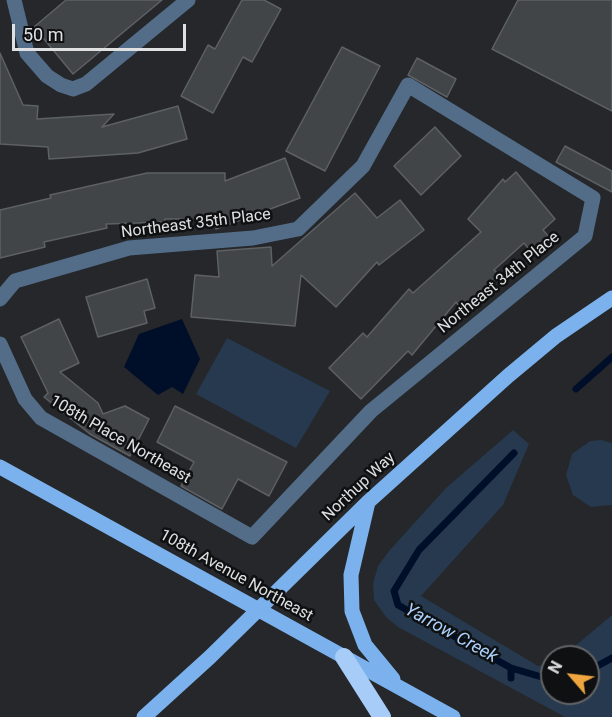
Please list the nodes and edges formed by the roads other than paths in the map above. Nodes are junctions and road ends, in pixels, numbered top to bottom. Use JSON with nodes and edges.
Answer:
{"nodes":[{"id":1,"x":14,"y":0,"type":"edge"},
{"id":2,"x":188,"y":0,"type":"edge"},
{"id":3,"x":408,"y":85,"type":"joint"},
{"id":4,"x":612,"y":298,"type":"edge"},
{"id":5,"x":0,"y":299,"type":"edge"},
{"id":6,"x":0,"y":344,"type":"edge"},
{"id":7,"x":0,"y":467,"type":"edge"},
{"id":8,"x":368,"y":502,"type":"junction"},
{"id":9,"x":252,"y":537,"type":"joint"},
{"id":10,"x":259,"y":609,"type":"junction"},
{"id":11,"x":344,"y":657,"type":"junction"},
{"id":12,"x":401,"y":688,"type":"junction"},
{"id":13,"x":144,"y":717,"type":"edge"},
{"id":14,"x":382,"y":717,"type":"edge"},
{"id":15,"x":453,"y":717,"type":"edge"}],
"edges":[{"from":1,"to":2,"type":"street"},
{"from":3,"to":5,"type":"street","name":"Northeast 35th Place"},
{"from":3,"to":9,"type":"street","name":"Northeast 34th Place"},
{"from":4,"to":8,"type":"main road","name":"Northup Way"},
{"from":6,"to":9,"type":"street","name":"108th Place Northeast"},
{"from":7,"to":10,"type":"main road","name":"108th Avenue Northeast"},
{"from":8,"to":10,"type":"main road","name":"Northup Way"},
{"from":8,"to":12,"type":"main road"},
{"from":10,"to":11,"type":"main road","name":"108th Avenue Northeast"},
{"from":10,"to":13,"type":"main road","name":"Northup Way"},
{"from":11,"to":12,"type":"main road","name":"108th Avenue Northeast"},
{"from":11,"to":14,"type":"highway"},
{"from":12,"to":15,"type":"main road","name":"108th Avenue Northeast"}]}
